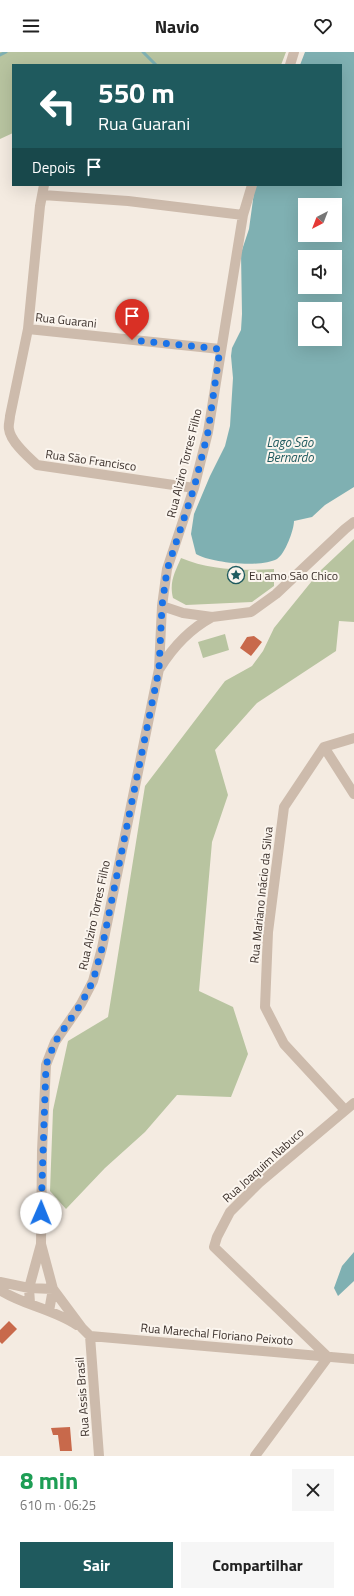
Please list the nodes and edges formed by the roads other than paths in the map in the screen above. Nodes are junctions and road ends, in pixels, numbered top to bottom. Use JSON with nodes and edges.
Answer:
{"nodes":[{"id":1,"x":294,"y":52,"type":"edge"},
{"id":2,"x":290,"y":64,"type":"edge"},
{"id":3,"x":252,"y":186,"type":"edge"},
{"id":4,"x":44,"y":190,"type":"edge"},
{"id":5,"x":243,"y":215,"type":"junction"},
{"id":6,"x":28,"y":329,"type":"junction"},
{"id":7,"x":220,"y":349,"type":"junction"},
{"id":8,"x":194,"y":488,"type":"junction"},
{"id":9,"x":354,"y":522,"type":"edge"},
{"id":10,"x":162,"y":606,"type":"junction"},
{"id":11,"x":212,"y":617,"type":"junction"},
{"id":12,"x":159,"y":669,"type":"junction"},
{"id":13,"x":354,"y":738,"type":"edge"},
{"id":14,"x":324,"y":747,"type":"junction"},
{"id":15,"x":354,"y":794,"type":"edge"},
{"id":16,"x":354,"y":1103,"type":"edge"},
{"id":17,"x":345,"y":1110,"type":"junction"},
{"id":18,"x":41,"y":1244,"type":"junction"},
{"id":19,"x":0,"y":1282,"type":"edge"},
{"id":20,"x":29,"y":1288,"type":"junction"},
{"id":21,"x":0,"y":1290,"type":"edge"},
{"id":22,"x":53,"y":1290,"type":"junction"},
{"id":23,"x":30,"y":1303,"type":"junction"},
{"id":24,"x":49,"y":1311,"type":"junction"},
{"id":25,"x":82,"y":1328,"type":"junction"},
{"id":26,"x":90,"y":1336,"type":"junction"},
{"id":27,"x":328,"y":1357,"type":"junction"},
{"id":28,"x":354,"y":1359,"type":"edge"},
{"id":29,"x":99,"y":1456,"type":"edge"},
{"id":30,"x":255,"y":1456,"type":"edge"}],
"edges":[{"from":1,"to":2,"type":"street"},
{"from":3,"to":5,"type":"street","name":"Rua Alziro Torres Filho"},
{"from":4,"to":5,"type":"street"},
{"from":4,"to":6,"type":"street","name":"Rua São Francisco"},
{"from":5,"to":7,"type":"street","name":"Rua Alziro Torres Filho"},
{"from":6,"to":7,"type":"street","name":"Rua Guarani"},
{"from":6,"to":8,"type":"street","name":"Rua São Francisco"},
{"from":7,"to":8,"type":"street","name":"Rua Alziro Torres Filho"},
{"from":8,"to":10,"type":"street","name":"Rua Alziro Torres Filho"},
{"from":9,"to":11,"type":"street"},
{"from":10,"to":11,"type":"street"},
{"from":10,"to":12,"type":"street","name":"Rua Alziro Torres Filho"},
{"from":11,"to":12,"type":"street"},
{"from":12,"to":18,"type":"street","name":"Rua Alziro Torres Filho"},
{"from":13,"to":14,"type":"street"},
{"from":14,"to":15,"type":"street"},
{"from":14,"to":17,"type":"street","name":"Rua Mariano Inácio da Silva"},
{"from":16,"to":17,"type":"street","name":"Rua Joaquim Nabuco"},
{"from":17,"to":27,"type":"street","name":"Rua Joaquim Nabuco"},
{"from":18,"to":20,"type":"street","name":"Rua Alziro Torres Filho"},
{"from":18,"to":22,"type":"street","name":"Rua Alziro Torres Filho"},
{"from":19,"to":20,"type":"street"},
{"from":20,"to":22,"type":"street"},
{"from":20,"to":23,"type":"street","name":"Rua Alziro Torres Filho"},
{"from":21,"to":23,"type":"street"},
{"from":22,"to":24,"type":"street","name":"Rua Alziro Torres Filho"},
{"from":22,"to":25,"type":"street"},
{"from":23,"to":24,"type":"street"},
{"from":24,"to":25,"type":"street"},
{"from":25,"to":26,"type":"street"},
{"from":26,"to":27,"type":"street","name":"Rua Marechal Floriano Peixoto"},
{"from":26,"to":29,"type":"street","name":"Rua Assis Brasil"},
{"from":27,"to":28,"type":"street","name":"Rua Marechal Floriano Peixoto"},
{"from":27,"to":30,"type":"street"}]}
